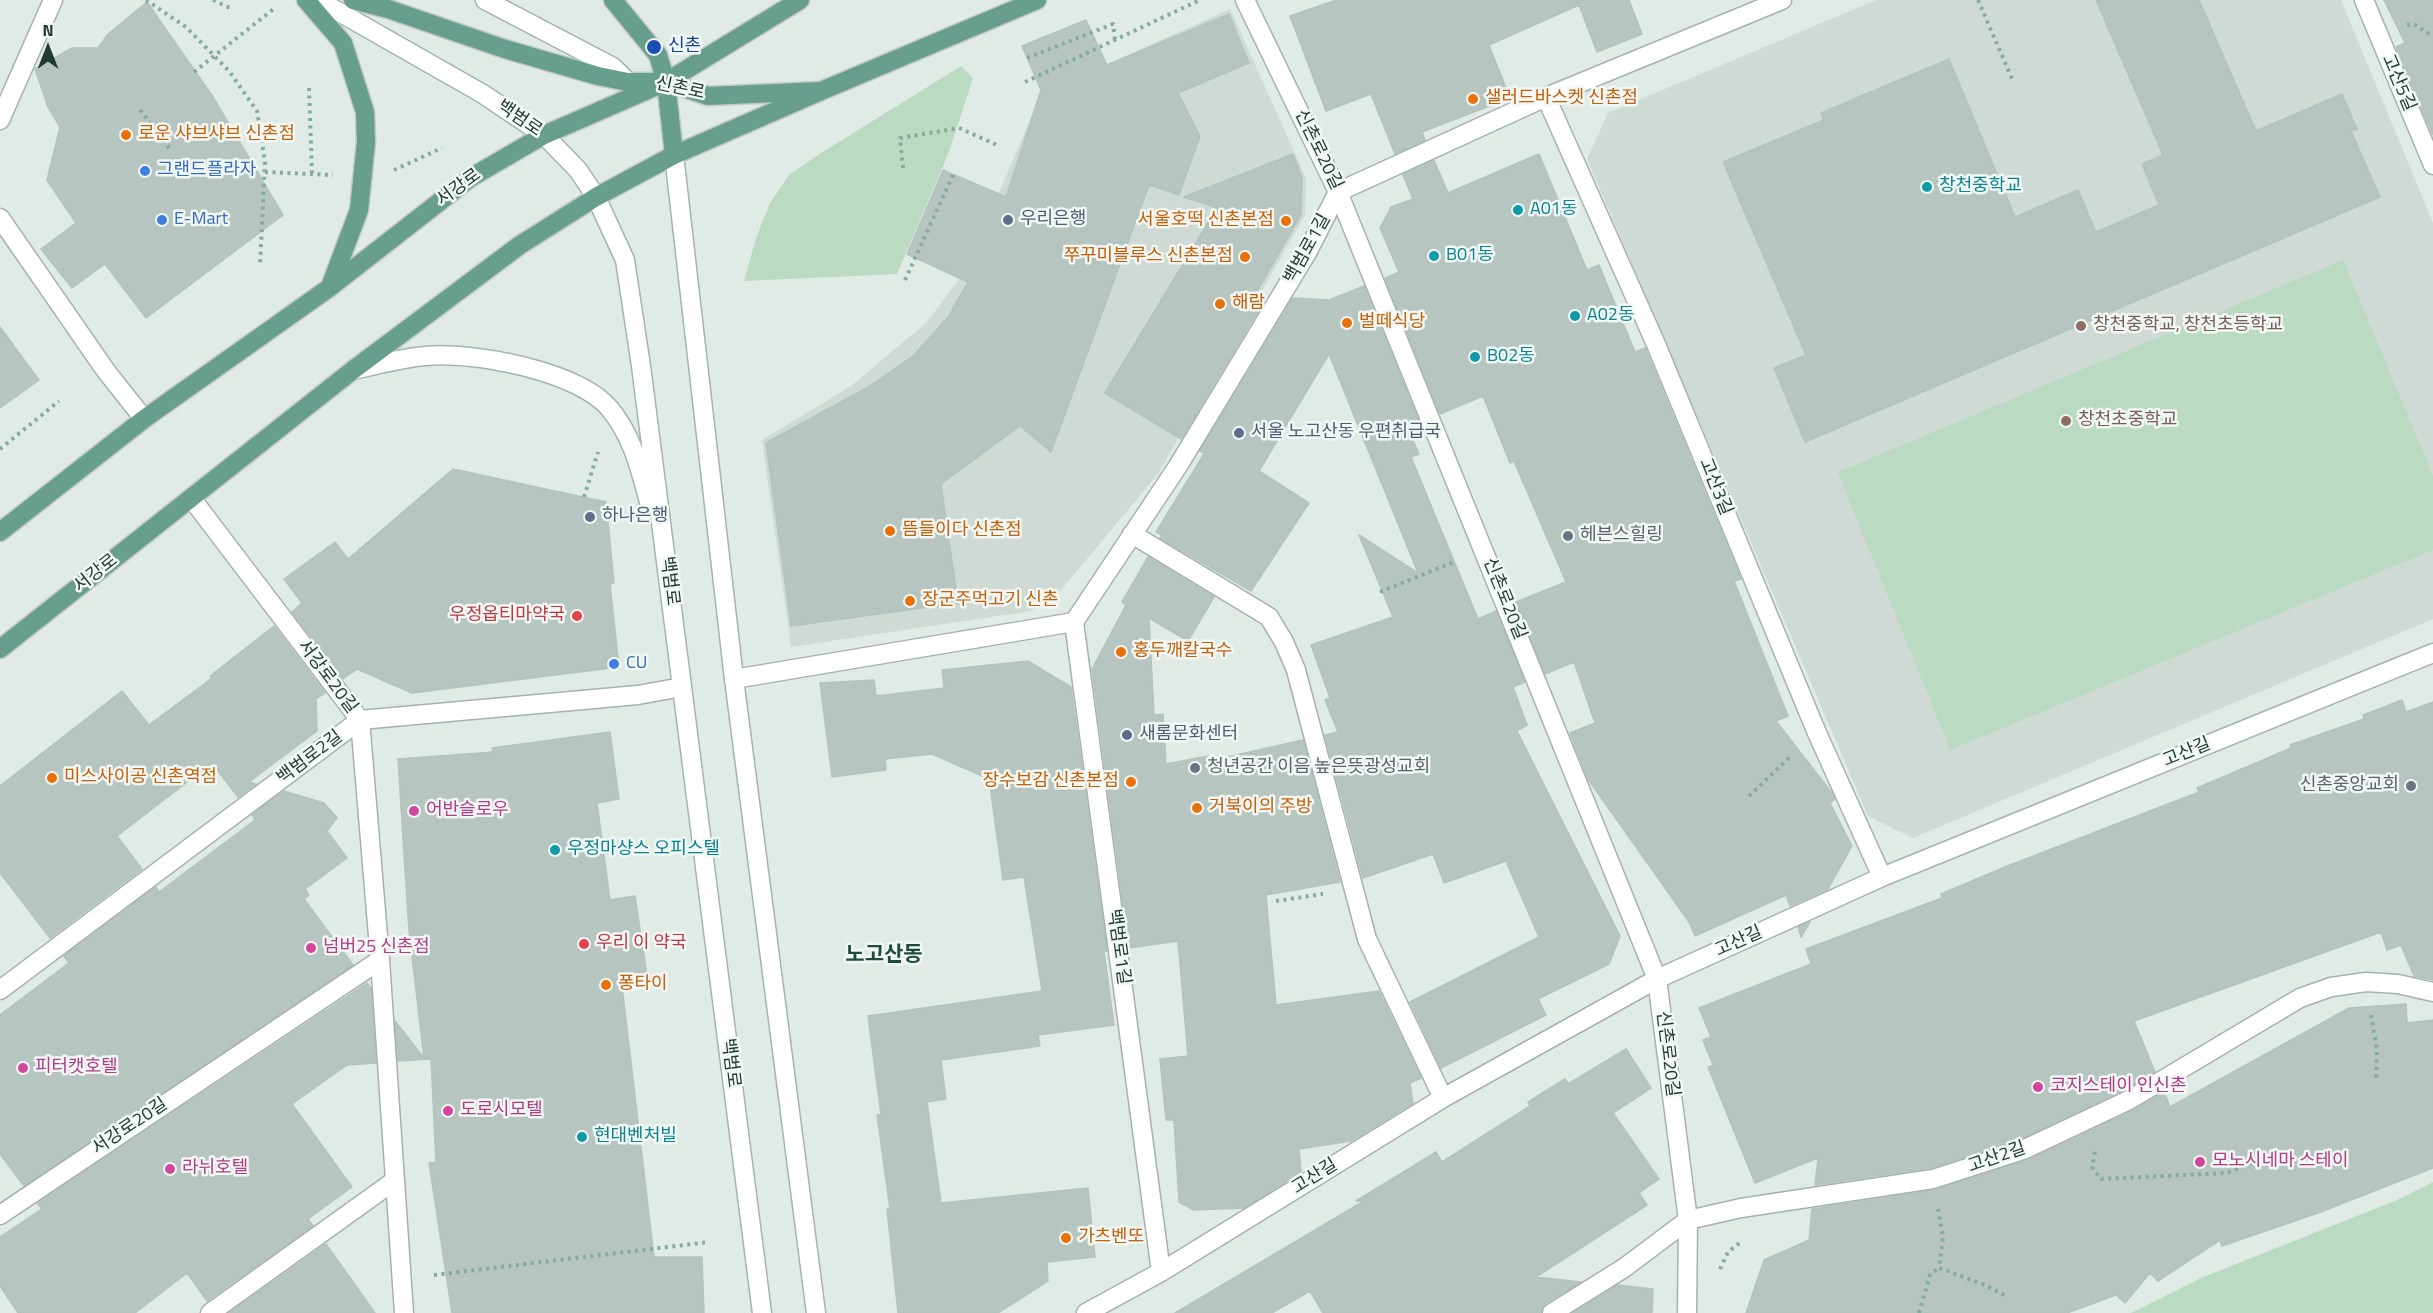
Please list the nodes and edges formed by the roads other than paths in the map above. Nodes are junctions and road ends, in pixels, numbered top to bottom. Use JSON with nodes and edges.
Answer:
{"nodes":[{"id":1,"x":53,"y":0,"type":"edge"},
{"id":2,"x":306,"y":0,"type":"edge"},
{"id":3,"x":318,"y":0,"type":"edge"},
{"id":4,"x":353,"y":0,"type":"edge"},
{"id":5,"x":485,"y":0,"type":"edge"},
{"id":6,"x":613,"y":0,"type":"edge"},
{"id":7,"x":800,"y":0,"type":"edge"},
{"id":8,"x":1037,"y":0,"type":"edge"},
{"id":9,"x":1245,"y":0,"type":"edge"},
{"id":10,"x":1782,"y":0,"type":"edge"},
{"id":11,"x":2364,"y":0,"type":"edge"},
{"id":12,"x":628,"y":82,"type":"junction"},
{"id":13,"x":666,"y":82,"type":"junction"},
{"id":14,"x":820,"y":91,"type":"junction"},
{"id":15,"x":1546,"y":97,"type":"junction"},
{"id":16,"x":0,"y":120,"type":"edge"},
{"id":17,"x":544,"y":135,"type":"junction"},
{"id":18,"x":674,"y":155,"type":"junction"},
{"id":19,"x":2433,"y":165,"type":"edge"},
{"id":20,"x":1338,"y":192,"type":"junction"},
{"id":21,"x":596,"y":197,"type":"junction"},
{"id":22,"x":0,"y":218,"type":"edge"},
{"id":23,"x":329,"y":288,"type":"junction"},
{"id":24,"x":354,"y":370,"type":"junction"},
{"id":25,"x":144,"y":419,"type":"junction"},
{"id":26,"x":192,"y":499,"type":"junction"},
{"id":27,"x":0,"y":532,"type":"edge"},
{"id":28,"x":1132,"y":534,"type":"junction"},
{"id":29,"x":668,"y":571,"type":"junction"},
{"id":30,"x":1074,"y":622,"type":"junction"},
{"id":31,"x":0,"y":649,"type":"edge"},
{"id":32,"x":2433,"y":653,"type":"edge"},
{"id":33,"x":734,"y":679,"type":"junction"},
{"id":34,"x":682,"y":687,"type":"junction"},
{"id":35,"x":360,"y":720,"type":"junction"},
{"id":36,"x":1882,"y":877,"type":"junction"},
{"id":37,"x":380,"y":960,"type":"junction"},
{"id":38,"x":1657,"y":979,"type":"junction"},
{"id":39,"x":0,"y":990,"type":"edge"},
{"id":40,"x":2433,"y":992,"type":"edge"},
{"id":41,"x":1443,"y":1098,"type":"junction"},
{"id":42,"x":394,"y":1181,"type":"junction"},
{"id":43,"x":0,"y":1215,"type":"edge"},
{"id":44,"x":1688,"y":1220,"type":"junction"},
{"id":45,"x":1161,"y":1272,"type":"junction"},
{"id":46,"x":210,"y":1313,"type":"edge"},
{"id":47,"x":404,"y":1313,"type":"edge"},
{"id":48,"x":762,"y":1313,"type":"edge"},
{"id":49,"x":816,"y":1313,"type":"edge"},
{"id":50,"x":1086,"y":1313,"type":"edge"},
{"id":51,"x":1552,"y":1313,"type":"edge"},
{"id":52,"x":1687,"y":1313,"type":"edge"}],
"edges":[{"from":1,"to":16,"type":"street"},
{"from":2,"to":23,"type":"main road"},
{"from":3,"to":17,"type":"street","name":"백범로"},
{"from":4,"to":12,"type":"main road","name":"신촌로"},
{"from":5,"to":12,"type":"street"},
{"from":6,"to":13,"type":"main road"},
{"from":7,"to":13,"type":"main road","name":"서강로"},
{"from":8,"to":14,"type":"main road","name":"신촌로"},
{"from":9,"to":20,"type":"street","name":"신촌로20길"},
{"from":10,"to":15,"type":"street","name":"백범로1길"},
{"from":11,"to":19,"type":"street","name":"고산5길"},
{"from":12,"to":13,"type":"main road","name":"신촌로"},
{"from":13,"to":14,"type":"main road","name":"신촌로"},
{"from":13,"to":17,"type":"main road","name":"서강로"},
{"from":13,"to":18,"type":"main road"},
{"from":14,"to":18,"type":"main road"},
{"from":15,"to":20,"type":"street","name":"백범로1길"},
{"from":15,"to":36,"type":"street","name":"고산3길"},
{"from":17,"to":21,"type":"street","name":"백범로"},
{"from":17,"to":23,"type":"main road","name":"서강로"},
{"from":18,"to":21,"type":"main road","name":"서강로"},
{"from":18,"to":33,"type":"street"},
{"from":20,"to":28,"type":"street","name":"백범로1길"},
{"from":20,"to":38,"type":"street","name":"신촌로20길"},
{"from":21,"to":24,"type":"main road","name":"서강로"},
{"from":21,"to":29,"type":"street","name":"백범로"},
{"from":22,"to":25,"type":"street"},
{"from":23,"to":25,"type":"main road","name":"서강로"},
{"from":24,"to":26,"type":"main road","name":"서강로"},
{"from":24,"to":29,"type":"street"},
{"from":25,"to":27,"type":"main road","name":"서강로"},
{"from":26,"to":31,"type":"main road","name":"서강로"},
{"from":26,"to":35,"type":"street","name":"서강로20길"},
{"from":28,"to":30,"type":"street","name":"백범로1길"},
{"from":28,"to":41,"type":"street"},
{"from":29,"to":34,"type":"street","name":"백범로"},
{"from":30,"to":33,"type":"street"},
{"from":30,"to":45,"type":"street","name":"백범로1길"},
{"from":32,"to":36,"type":"street","name":"고산길"},
{"from":33,"to":49,"type":"street"},
{"from":34,"to":35,"type":"street","name":"백범로2길"},
{"from":34,"to":48,"type":"street","name":"백범로"},
{"from":35,"to":37,"type":"street","name":"서강로20길"},
{"from":35,"to":39,"type":"street","name":"백범로2길"},
{"from":36,"to":38,"type":"street","name":"고산길"},
{"from":37,"to":42,"type":"street","name":"서강로20길"},
{"from":37,"to":43,"type":"street","name":"서강로20길"},
{"from":38,"to":41,"type":"street","name":"고산길"},
{"from":38,"to":44,"type":"street","name":"신촌로20길"},
{"from":40,"to":44,"type":"street","name":"고산2길"},
{"from":41,"to":45,"type":"street","name":"고산길"},
{"from":42,"to":46,"type":"street"},
{"from":42,"to":47,"type":"street","name":"서강로20길"},
{"from":44,"to":51,"type":"street","name":"고산2길"},
{"from":44,"to":52,"type":"street","name":"신촌로20길"},
{"from":45,"to":50,"type":"street","name":"고산길"}]}
